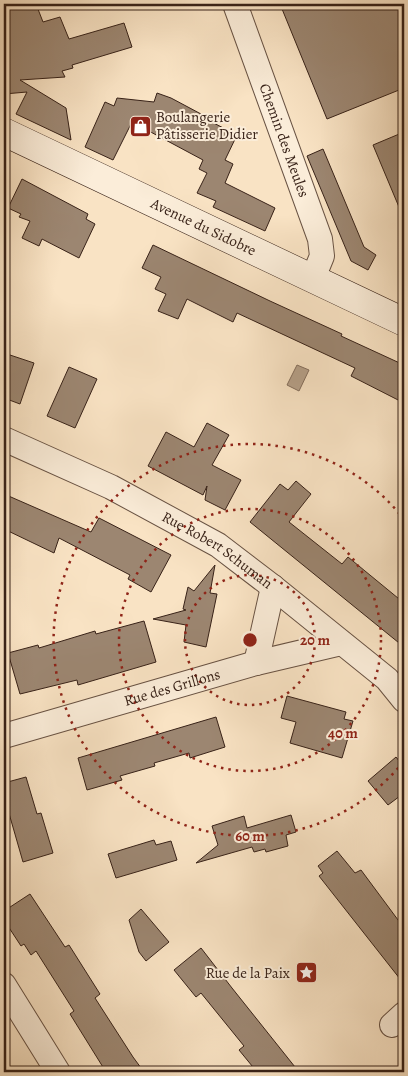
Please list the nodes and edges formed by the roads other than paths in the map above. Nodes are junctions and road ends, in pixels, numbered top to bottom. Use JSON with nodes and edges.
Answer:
{"nodes":[{"id":1,"x":234,"y":4,"type":"edge"},
{"id":2,"x":4,"y":132,"type":"edge"},
{"id":3,"x":313,"y":278,"type":"junction"},
{"id":4,"x":404,"y":322,"type":"edge"},
{"id":5,"x":4,"y":439,"type":"edge"},
{"id":6,"x":273,"y":587,"type":"junction"},
{"id":7,"x":341,"y":642,"type":"junction"},
{"id":8,"x":256,"y":663,"type":"junction"},
{"id":9,"x":404,"y":700,"type":"edge"},
{"id":10,"x":4,"y":736,"type":"edge"},
{"id":11,"x":4,"y":985,"type":"edge"},
{"id":12,"x":58,"y":1072,"type":"edge"}],
"edges":[{"from":1,"to":3,"type":"street","name":"Chemin des Meules"},
{"from":2,"to":3,"type":"main road","name":"Avenue du Sidobre"},
{"from":3,"to":4,"type":"main road","name":"Avenue du Sidobre"},
{"from":5,"to":6,"type":"street","name":"Rue Robert Schuman"},
{"from":6,"to":7,"type":"street","name":"Rue Robert Schuman"},
{"from":6,"to":8,"type":"street"},
{"from":7,"to":8,"type":"street","name":"Rue des Grillons"},
{"from":7,"to":9,"type":"street","name":"Rue Robert Schuman"},
{"from":8,"to":10,"type":"street","name":"Rue des Grillons"},
{"from":11,"to":12,"type":"street"}]}
